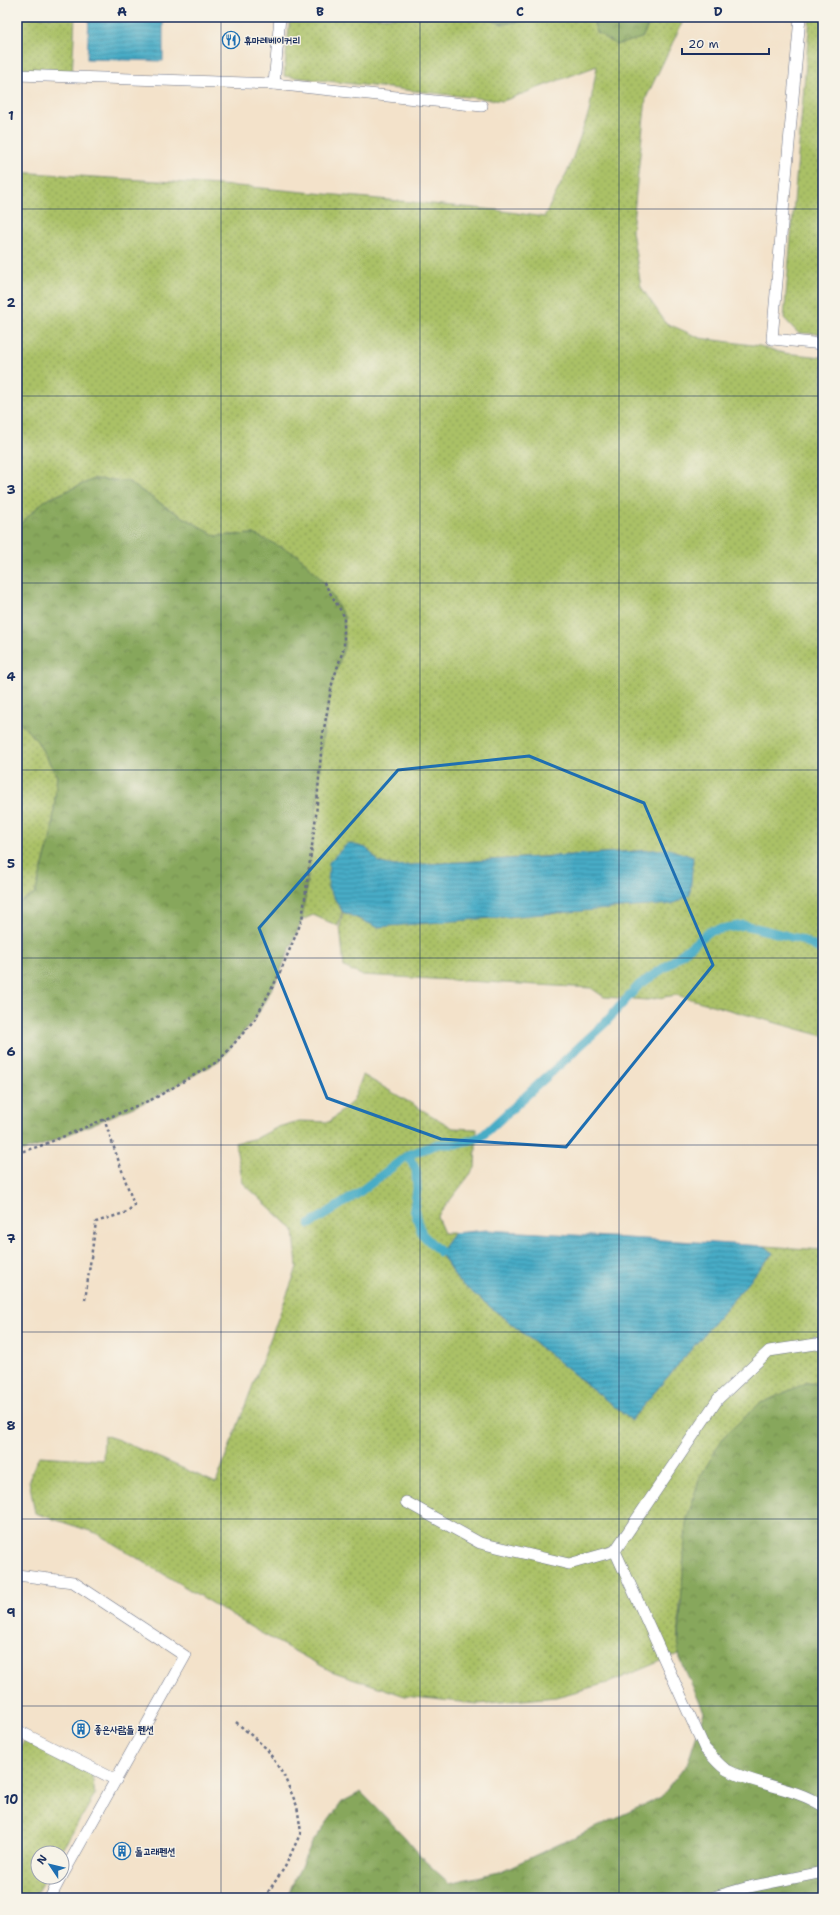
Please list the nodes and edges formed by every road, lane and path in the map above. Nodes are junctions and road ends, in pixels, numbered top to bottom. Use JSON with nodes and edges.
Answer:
{"nodes":[{"id":1,"x":280,"y":17,"type":"edge"},
{"id":2,"x":800,"y":17,"type":"edge"},
{"id":3,"x":17,"y":75,"type":"edge"},
{"id":4,"x":274,"y":84,"type":"junction"},
{"id":5,"x":482,"y":106,"type":"dead end"},
{"id":6,"x":823,"y":344,"type":"edge"},
{"id":7,"x":323,"y":581,"type":"dead end"},
{"id":8,"x":104,"y":1119,"type":"junction"},
{"id":9,"x":17,"y":1153,"type":"edge"},
{"id":10,"x":85,"y":1300,"type":"dead end"},
{"id":11,"x":823,"y":1346,"type":"edge"},
{"id":12,"x":406,"y":1502,"type":"dead end"},
{"id":13,"x":615,"y":1551,"type":"junction"},
{"id":14,"x":17,"y":1575,"type":"edge"},
{"id":15,"x":236,"y":1722,"type":"dead end"},
{"id":16,"x":17,"y":1730,"type":"edge"},
{"id":17,"x":116,"y":1780,"type":"junction"},
{"id":18,"x":823,"y":1806,"type":"edge"},
{"id":19,"x":70,"y":1862,"type":"edge"},
{"id":20,"x":823,"y":1872,"type":"edge"},
{"id":21,"x":57,"y":1885,"type":"edge"},
{"id":22,"x":50,"y":1898,"type":"edge"},
{"id":23,"x":264,"y":1898,"type":"edge"},
{"id":24,"x":710,"y":1898,"type":"edge"}],
"edges":[{"from":1,"to":4,"type":"lane"},
{"from":2,"to":6,"type":"lane"},
{"from":3,"to":4,"type":"lane"},
{"from":4,"to":5,"type":"lane"},
{"from":7,"to":8,"type":"path"},
{"from":8,"to":9,"type":"path"},
{"from":8,"to":10,"type":"path"},
{"from":11,"to":13,"type":"lane"},
{"from":12,"to":13,"type":"lane"},
{"from":13,"to":18,"type":"lane"},
{"from":14,"to":17,"type":"lane"},
{"from":15,"to":23,"type":"path"},
{"from":16,"to":17,"type":"lane"},
{"from":17,"to":19,"type":"lane"},
{"from":20,"to":24,"type":"lane"},
{"from":21,"to":22,"type":"lane"}]}
